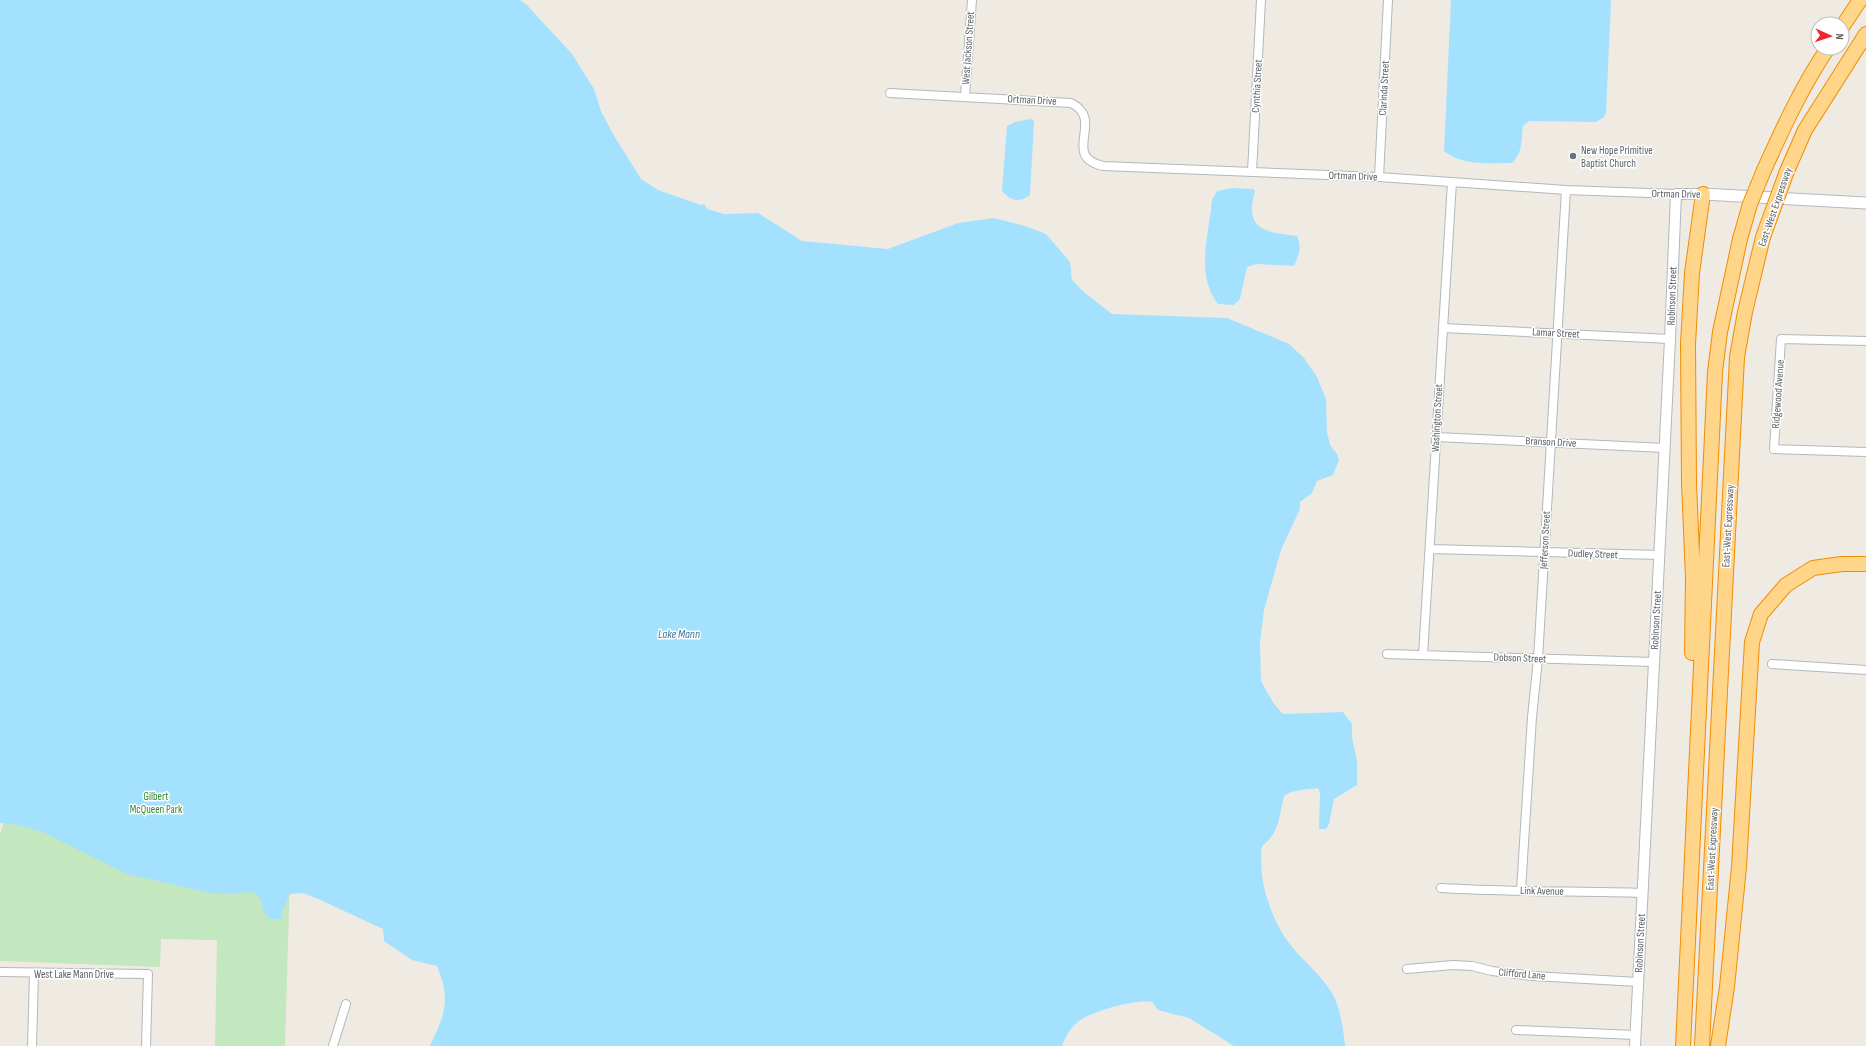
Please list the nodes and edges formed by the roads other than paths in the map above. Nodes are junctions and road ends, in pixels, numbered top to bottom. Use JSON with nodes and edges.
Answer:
{"nodes":[{"id":1,"x":972,"y":0,"type":"edge"},
{"id":2,"x":1261,"y":0,"type":"edge"},
{"id":3,"x":1388,"y":0,"type":"edge"},
{"id":4,"x":1860,"y":0,"type":"edge"},
{"id":5,"x":1849,"y":16,"type":"edge"},
{"id":6,"x":1866,"y":34,"type":"edge"},
{"id":7,"x":1822,"y":56,"type":"edge"},
{"id":8,"x":890,"y":93,"type":"dead end"},
{"id":9,"x":965,"y":97,"type":"junction"},
{"id":10,"x":1252,"y":172,"type":"junction"},
{"id":11,"x":1379,"y":177,"type":"junction"},
{"id":12,"x":1452,"y":182,"type":"junction"},
{"id":13,"x":1566,"y":190,"type":"junction"},
{"id":14,"x":1676,"y":194,"type":"junction"},
{"id":15,"x":1704,"y":194,"type":"junction"},
{"id":16,"x":1866,"y":203,"type":"edge"},
{"id":17,"x":1443,"y":328,"type":"junction"},
{"id":18,"x":1557,"y":334,"type":"junction"},
{"id":19,"x":1670,"y":339,"type":"junction"},
{"id":20,"x":1866,"y":341,"type":"edge"},
{"id":21,"x":1436,"y":437,"type":"junction"},
{"id":22,"x":1551,"y":442,"type":"junction"},
{"id":23,"x":1665,"y":448,"type":"junction"},
{"id":24,"x":1866,"y":452,"type":"edge"},
{"id":25,"x":1430,"y":549,"type":"junction"},
{"id":26,"x":1545,"y":552,"type":"junction"},
{"id":27,"x":1660,"y":556,"type":"junction"},
{"id":28,"x":1866,"y":564,"type":"edge"},
{"id":29,"x":1387,"y":654,"type":"dead end"},
{"id":30,"x":1423,"y":655,"type":"junction"},
{"id":31,"x":1538,"y":659,"type":"junction"},
{"id":32,"x":1654,"y":662,"type":"junction"},
{"id":33,"x":1772,"y":664,"type":"dead end"},
{"id":34,"x":1866,"y":670,"type":"edge"},
{"id":35,"x":1441,"y":888,"type":"dead end"},
{"id":36,"x":1521,"y":890,"type":"junction"},
{"id":37,"x":1643,"y":893,"type":"junction"},
{"id":38,"x":1690,"y":908,"type":"junction"},
{"id":39,"x":1407,"y":969,"type":"dead end"},
{"id":40,"x":0,"y":972,"type":"edge"},
{"id":41,"x":34,"y":973,"type":"junction"},
{"id":42,"x":1638,"y":982,"type":"junction"},
{"id":43,"x":346,"y":1004,"type":"dead end"},
{"id":44,"x":1516,"y":1030,"type":"dead end"},
{"id":45,"x":1635,"y":1035,"type":"junction"},
{"id":46,"x":32,"y":1046,"type":"edge"},
{"id":47,"x":146,"y":1046,"type":"edge"},
{"id":48,"x":333,"y":1046,"type":"edge"},
{"id":49,"x":1635,"y":1046,"type":"edge"},
{"id":50,"x":1683,"y":1046,"type":"edge"},
{"id":51,"x":1702,"y":1046,"type":"edge"},
{"id":52,"x":1718,"y":1046,"type":"edge"}],
"edges":[{"from":1,"to":9,"type":"street","name":"West Jackson Street"},
{"from":2,"to":10,"type":"street","name":"Cynthia Street"},
{"from":3,"to":11,"type":"street","name":"Clarinda Street"},
{"from":4,"to":5,"type":"highway"},
{"from":6,"to":51,"type":"highway","name":"East-West Expressway","bridge":true},
{"from":7,"to":38,"type":"highway","name":"East-West Expressway","bridge":true},
{"from":8,"to":9,"type":"street","name":"Ortman Drive"},
{"from":9,"to":10,"type":"street","name":"Ortman Drive"},
{"from":10,"to":11,"type":"street","name":"Ortman Drive"},
{"from":11,"to":12,"type":"street","name":"Ortman Drive"},
{"from":12,"to":13,"type":"street","name":"Ortman Drive"},
{"from":12,"to":17,"type":"street","name":"Washington Street"},
{"from":13,"to":14,"type":"street","name":"Ortman Drive"},
{"from":13,"to":18,"type":"street","name":"Jefferson Street"},
{"from":14,"to":15,"type":"street","name":"Ortman Drive"},
{"from":14,"to":19,"type":"street","name":"Robinson Street"},
{"from":15,"to":16,"type":"main road","name":"Ortman Drive"},
{"from":15,"to":38,"type":"highway"},
{"from":17,"to":18,"type":"street","name":"Lamar Street"},
{"from":17,"to":21,"type":"street","name":"Washington Street"},
{"from":18,"to":19,"type":"street","name":"Lamar Street"},
{"from":18,"to":22,"type":"street","name":"Jefferson Street"},
{"from":19,"to":23,"type":"street","name":"Robinson Street"},
{"from":20,"to":24,"type":"street","name":"Ridgewood Avenue"},
{"from":21,"to":22,"type":"street","name":"Branson Drive"},
{"from":21,"to":25,"type":"street","name":"Washington Street"},
{"from":22,"to":23,"type":"street","name":"Branson Drive"},
{"from":22,"to":26,"type":"street","name":"Jefferson Street"},
{"from":23,"to":27,"type":"street","name":"Robinson Street"},
{"from":25,"to":26,"type":"street","name":"Dudley Street"},
{"from":25,"to":30,"type":"street","name":"Washington Street"},
{"from":26,"to":27,"type":"street","name":"Dudley Street"},
{"from":26,"to":31,"type":"street","name":"Jefferson Street"},
{"from":27,"to":32,"type":"street","name":"Robinson Street"},
{"from":28,"to":52,"type":"highway"},
{"from":29,"to":30,"type":"street","name":"Dobson Street"},
{"from":30,"to":31,"type":"street","name":"Dobson Street"},
{"from":31,"to":32,"type":"street","name":"Dobson Street"},
{"from":31,"to":36,"type":"street","name":"Jefferson Street"},
{"from":32,"to":37,"type":"street","name":"Robinson Street"},
{"from":33,"to":34,"type":"street"},
{"from":35,"to":36,"type":"street","name":"Link Avenue"},
{"from":36,"to":37,"type":"street","name":"Link Avenue"},
{"from":37,"to":42,"type":"street","name":"Robinson Street"},
{"from":38,"to":50,"type":"highway","name":"East-West Expressway"},
{"from":39,"to":42,"type":"street","name":"Clifford Lane"},
{"from":40,"to":41,"type":"street","name":"West Lake Mann Drive"},
{"from":41,"to":46,"type":"street"},
{"from":41,"to":47,"type":"street","name":"West Lake Mann Drive"},
{"from":42,"to":45,"type":"street","name":"Robinson Street"},
{"from":43,"to":48,"type":"street"},
{"from":44,"to":45,"type":"street"},
{"from":45,"to":49,"type":"street","name":"Robinson Street"}]}
